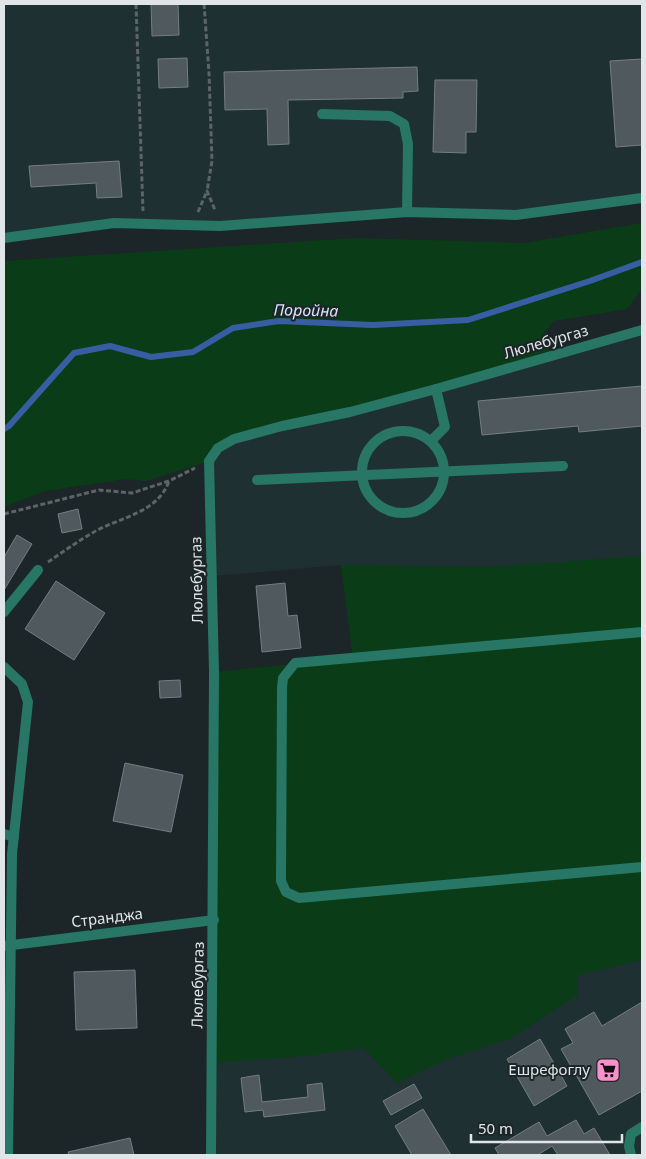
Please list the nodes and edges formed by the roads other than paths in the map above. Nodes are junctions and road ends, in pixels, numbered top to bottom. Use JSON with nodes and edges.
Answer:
{"nodes":[{"id":1,"x":322,"y":114,"type":"dead end"},
{"id":2,"x":642,"y":198,"type":"edge"},
{"id":3,"x":406,"y":212,"type":"junction"},
{"id":4,"x":4,"y":238,"type":"edge"},
{"id":5,"x":642,"y":330,"type":"edge"},
{"id":6,"x":436,"y":390,"type":"junction"},
{"id":7,"x":431,"y":441,"type":"junction"},
{"id":8,"x":563,"y":466,"type":"dead end"},
{"id":9,"x":444,"y":472,"type":"junction"},
{"id":10,"x":361,"y":475,"type":"junction"},
{"id":11,"x":257,"y":480,"type":"dead end"},
{"id":12,"x":38,"y":570,"type":"road end"},
{"id":13,"x":4,"y":612,"type":"edge"},
{"id":14,"x":642,"y":632,"type":"edge"},
{"id":15,"x":4,"y":667,"type":"edge"},
{"id":16,"x":4,"y":834,"type":"edge"},
{"id":17,"x":14,"y":837,"type":"junction"},
{"id":18,"x":642,"y":867,"type":"edge"},
{"id":19,"x":214,"y":920,"type":"junction"},
{"id":20,"x":7,"y":945,"type":"edge"},
{"id":21,"x":642,"y":1127,"type":"edge"},
{"id":22,"x":8,"y":1155,"type":"edge"},
{"id":23,"x":211,"y":1155,"type":"edge"},
{"id":24,"x":631,"y":1155,"type":"edge"}],
"edges":[{"from":1,"to":3,"type":"street"},
{"from":2,"to":3,"type":"street"},
{"from":3,"to":4,"type":"street"},
{"from":5,"to":6,"type":"street","name":"Люлебургаз"},
{"from":6,"to":7,"type":"street"},
{"from":6,"to":19,"type":"street","name":"Люлебургаз"},
{"from":7,"to":9,"type":"street"},
{"from":7,"to":10,"type":"street"},
{"from":8,"to":9,"type":"street"},
{"from":9,"to":10,"type":"street"},
{"from":9,"to":10,"type":"street"},
{"from":10,"to":11,"type":"street"},
{"from":12,"to":13,"type":"street"},
{"from":14,"to":18,"type":"street"},
{"from":15,"to":17,"type":"street"},
{"from":16,"to":17,"type":"street"},
{"from":17,"to":20,"type":"street"},
{"from":19,"to":20,"type":"street","name":"Странджа"},
{"from":19,"to":23,"type":"street","name":"Люлебургаз"},
{"from":20,"to":22,"type":"street"},
{"from":21,"to":24,"type":"street"}]}
